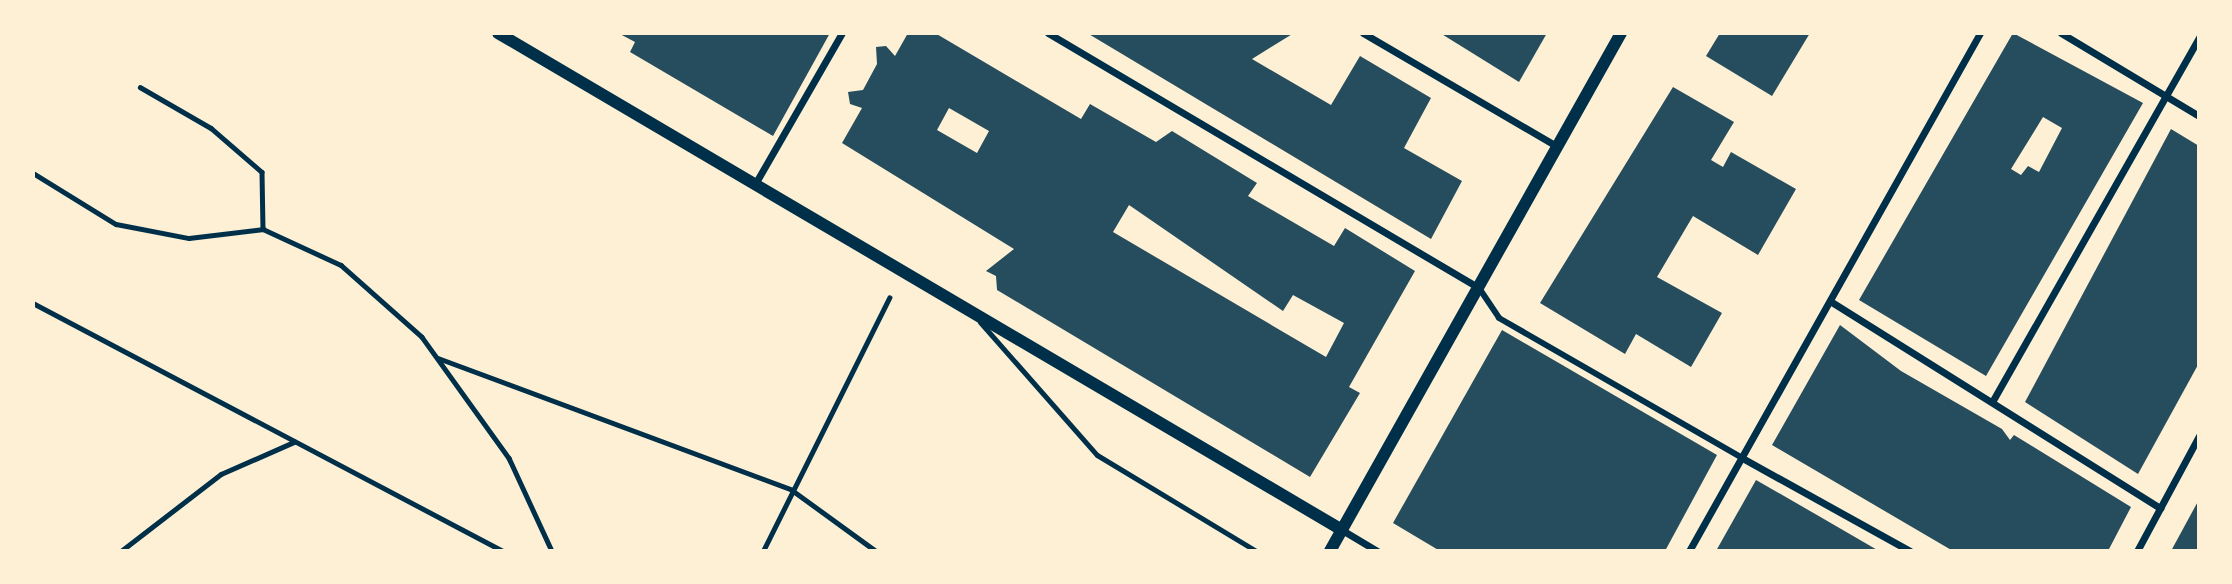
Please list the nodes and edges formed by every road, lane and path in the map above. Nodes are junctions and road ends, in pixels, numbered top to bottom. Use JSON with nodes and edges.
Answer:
{"nodes":[{"id":1,"x":498,"y":33,"type":"edge"},
{"id":2,"x":842,"y":33,"type":"edge"},
{"id":3,"x":1048,"y":33,"type":"edge"},
{"id":4,"x":1363,"y":33,"type":"edge"},
{"id":5,"x":1622,"y":33,"type":"edge"},
{"id":6,"x":1980,"y":33,"type":"edge"},
{"id":7,"x":2061,"y":33,"type":"edge"},
{"id":8,"x":2199,"y":37,"type":"edge"},
{"id":9,"x":140,"y":87,"type":"dead end"},
{"id":10,"x":2167,"y":96,"type":"junction"},
{"id":11,"x":2199,"y":116,"type":"edge"},
{"id":12,"x":1558,"y":147,"type":"junction"},
{"id":13,"x":33,"y":173,"type":"edge"},
{"id":14,"x":754,"y":184,"type":"junction"},
{"id":15,"x":264,"y":229,"type":"junction"},
{"id":16,"x":902,"y":272,"type":"junction"},
{"id":17,"x":1479,"y":288,"type":"junction"},
{"id":18,"x":1830,"y":301,"type":"junction"},
{"id":19,"x":33,"y":303,"type":"edge"},
{"id":20,"x":971,"y":312,"type":"junction"},
{"id":21,"x":436,"y":357,"type":"junction"},
{"id":22,"x":1992,"y":402,"type":"junction"},
{"id":23,"x":2199,"y":436,"type":"edge"},
{"id":24,"x":295,"y":441,"type":"junction"},
{"id":25,"x":1744,"y":459,"type":"junction"},
{"id":26,"x":792,"y":490,"type":"junction"},
{"id":27,"x":2160,"y":508,"type":"junction"},
{"id":28,"x":1342,"y":530,"type":"junction"},
{"id":29,"x":121,"y":551,"type":"edge"},
{"id":30,"x":503,"y":551,"type":"edge"},
{"id":31,"x":552,"y":551,"type":"edge"},
{"id":32,"x":763,"y":551,"type":"edge"},
{"id":33,"x":876,"y":551,"type":"edge"},
{"id":34,"x":1256,"y":551,"type":"edge"},
{"id":35,"x":1330,"y":551,"type":"edge"},
{"id":36,"x":1377,"y":551,"type":"edge"},
{"id":37,"x":1689,"y":551,"type":"edge"},
{"id":38,"x":1910,"y":551,"type":"edge"},
{"id":39,"x":2137,"y":551,"type":"edge"}],
"edges":[{"from":1,"to":14,"type":"street"},
{"from":2,"to":14,"type":"street"},
{"from":3,"to":17,"type":"street"},
{"from":4,"to":12,"type":"street"},
{"from":5,"to":12,"type":"street"},
{"from":6,"to":18,"type":"street"},
{"from":7,"to":10,"type":"street"},
{"from":8,"to":10,"type":"street"},
{"from":9,"to":15,"type":"path"},
{"from":10,"to":11,"type":"street"},
{"from":10,"to":22,"type":"street"},
{"from":12,"to":17,"type":"street"},
{"from":13,"to":15,"type":"path"},
{"from":14,"to":16,"type":"street"},
{"from":15,"to":21,"type":"path"},
{"from":16,"to":20,"type":"street"},
{"from":16,"to":26,"type":"path"},
{"from":17,"to":25,"type":"street"},
{"from":17,"to":28,"type":"street"},
{"from":18,"to":22,"type":"street"},
{"from":18,"to":25,"type":"street"},
{"from":19,"to":24,"type":"path"},
{"from":20,"to":28,"type":"street"},
{"from":20,"to":34,"type":"lane"},
{"from":21,"to":26,"type":"path"},
{"from":21,"to":31,"type":"path"},
{"from":22,"to":27,"type":"street"},
{"from":23,"to":27,"type":"street"},
{"from":24,"to":29,"type":"path"},
{"from":24,"to":30,"type":"path"},
{"from":25,"to":37,"type":"street"},
{"from":25,"to":38,"type":"street"},
{"from":26,"to":32,"type":"path"},
{"from":26,"to":33,"type":"path"},
{"from":27,"to":39,"type":"street"},
{"from":28,"to":35,"type":"street"},
{"from":28,"to":36,"type":"street"}]}
